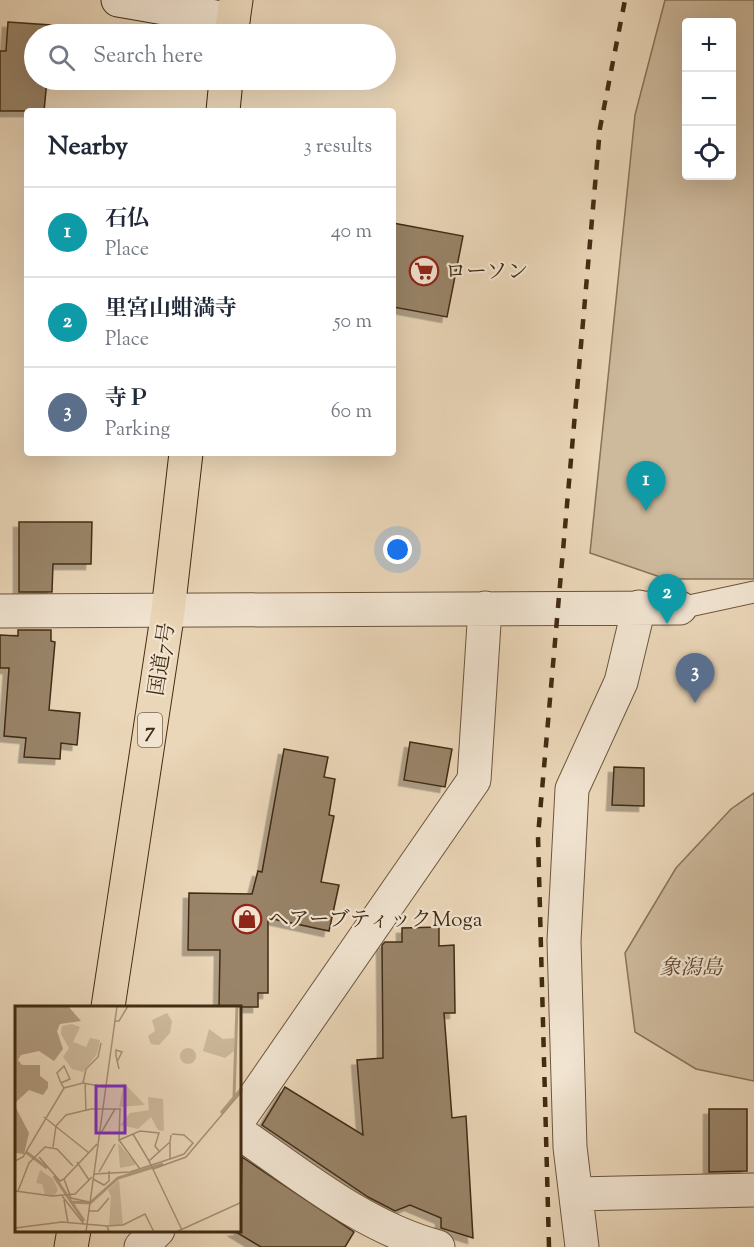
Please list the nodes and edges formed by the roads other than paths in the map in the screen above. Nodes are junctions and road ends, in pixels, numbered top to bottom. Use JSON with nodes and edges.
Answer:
{"nodes":[{"id":1,"x":118,"y":0,"type":"edge"},
{"id":2,"x":233,"y":18,"type":"edge"},
{"id":3,"x":225,"y":90,"type":"edge"},
{"id":4,"x":223,"y":108,"type":"edge"},
{"id":5,"x":186,"y":456,"type":"edge"},
{"id":6,"x":754,"y":592,"type":"edge"},
{"id":7,"x":639,"y":607,"type":"junction"},
{"id":8,"x":485,"y":608,"type":"junction"},
{"id":9,"x":680,"y":608,"type":"joint"},
{"id":10,"x":0,"y":611,"type":"edge"},
{"id":11,"x":168,"y":611,"type":"junction"},
{"id":12,"x":108,"y":1006,"type":"edge"},
{"id":13,"x":242,"y":1115,"type":"edge"},
{"id":14,"x":242,"y":1134,"type":"edge"},
{"id":15,"x":754,"y":1190,"type":"edge"},
{"id":16,"x":576,"y":1194,"type":"junction"},
{"id":17,"x":74,"y":1232,"type":"edge"},
{"id":18,"x":156,"y":1232,"type":"edge"},
{"id":19,"x":71,"y":1247,"type":"edge"},
{"id":20,"x":141,"y":1247,"type":"edge"},
{"id":21,"x":438,"y":1247,"type":"edge"},
{"id":22,"x":582,"y":1247,"type":"edge"}],
"edges":[{"from":1,"to":2,"type":"street"},
{"from":3,"to":4,"type":"highway"},
{"from":5,"to":11,"type":"highway","name":"国道7号","number":"7"},
{"from":6,"to":9,"type":"lane"},
{"from":7,"to":8,"type":"street"},
{"from":7,"to":9,"type":"street"},
{"from":7,"to":16,"type":"street"},
{"from":8,"to":11,"type":"street"},
{"from":8,"to":13,"type":"street"},
{"from":10,"to":11,"type":"street"},
{"from":11,"to":12,"type":"highway","name":"国道7号","number":"7"},
{"from":14,"to":21,"type":"street"},
{"from":15,"to":16,"type":"street"},
{"from":16,"to":22,"type":"street"},
{"from":17,"to":19,"type":"highway"},
{"from":18,"to":20,"type":"street"}]}
